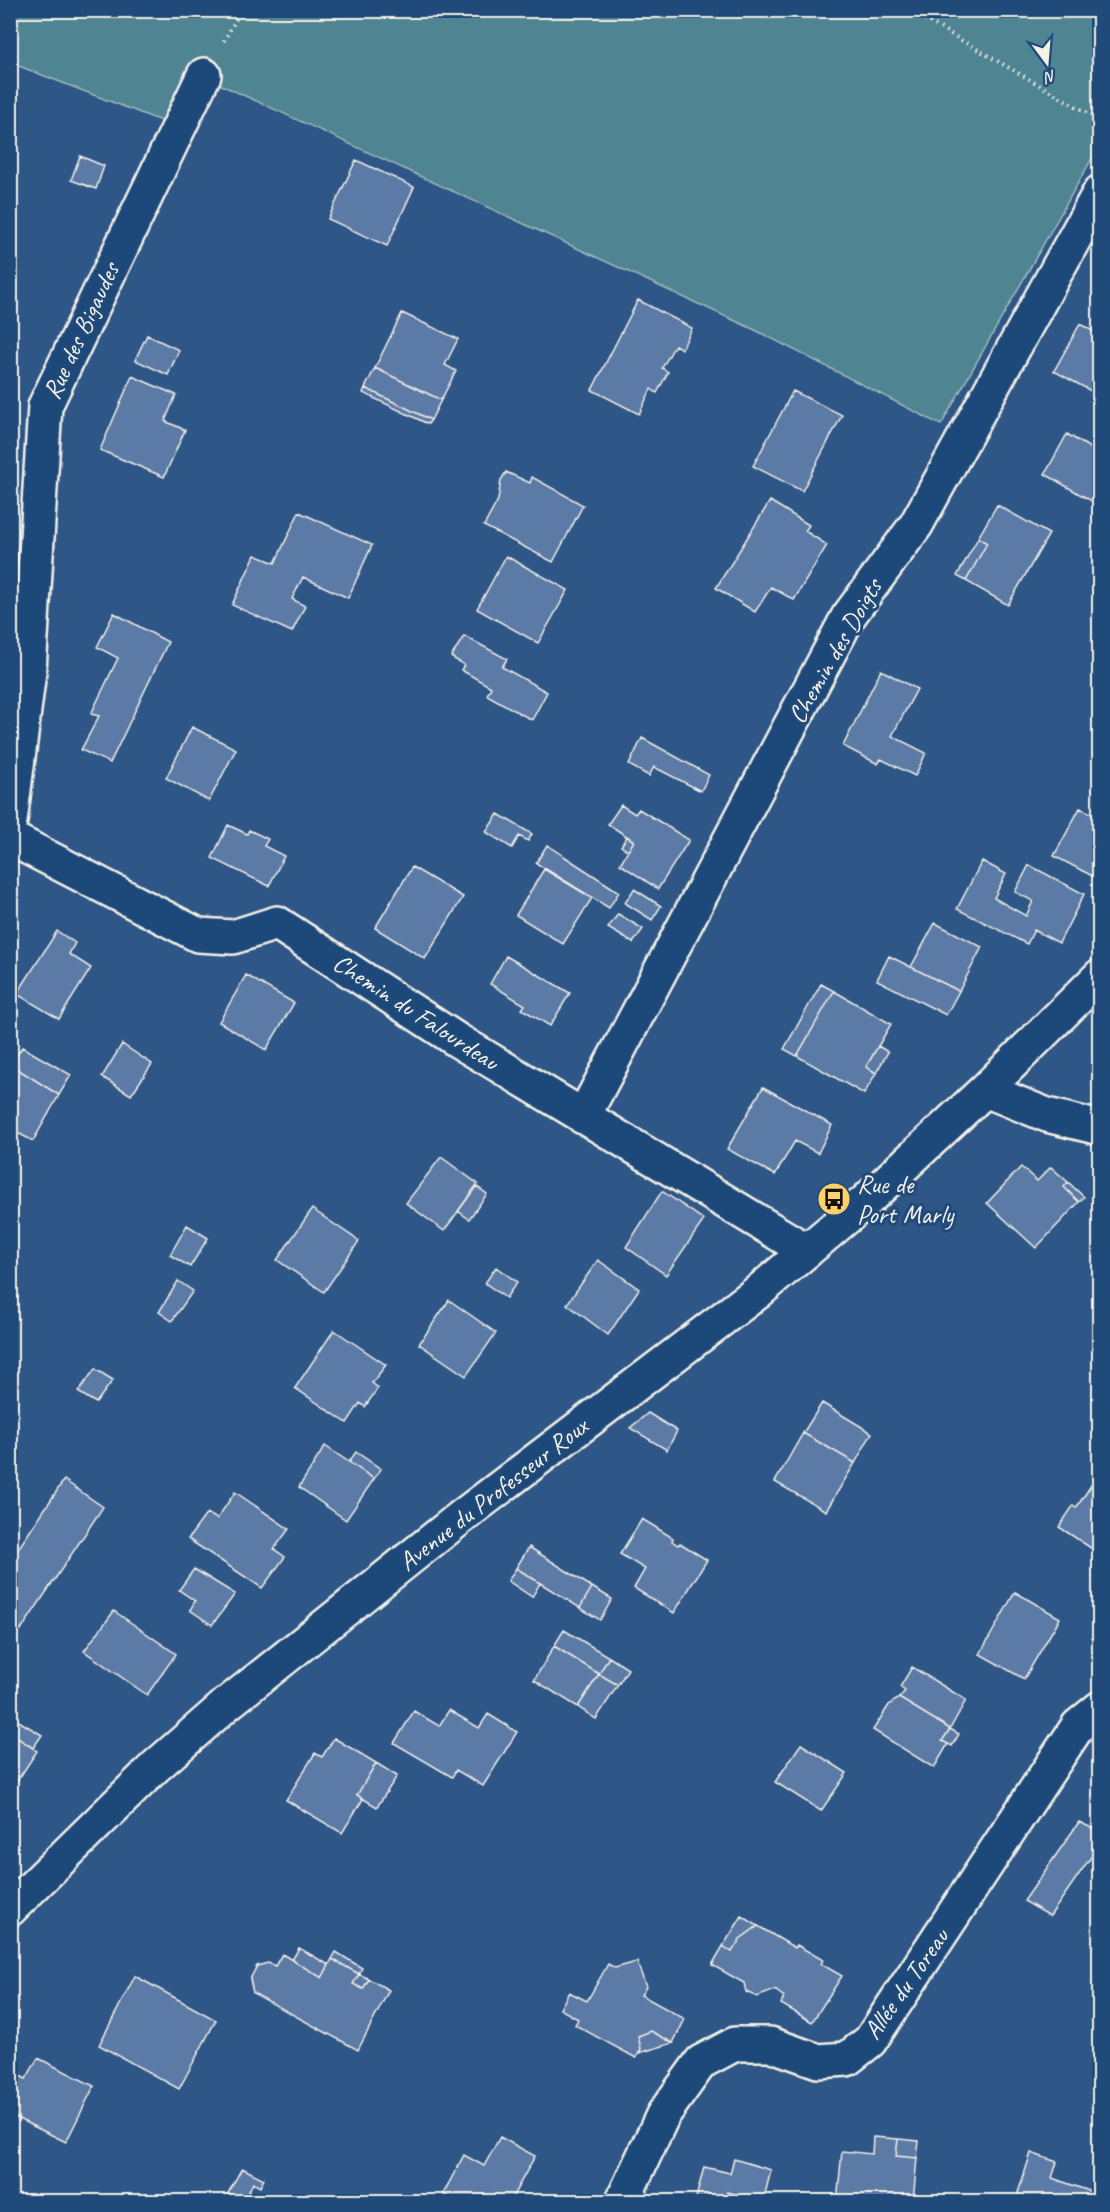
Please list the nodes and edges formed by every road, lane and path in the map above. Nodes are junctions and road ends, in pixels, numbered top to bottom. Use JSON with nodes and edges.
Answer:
{"nodes":[{"id":1,"x":909,"y":10,"type":"edge"},
{"id":2,"x":204,"y":75,"type":"dead end"},
{"id":3,"x":1100,"y":120,"type":"edge"},
{"id":4,"x":1100,"y":192,"type":"edge"},
{"id":5,"x":10,"y":821,"type":"edge"},
{"id":6,"x":10,"y":838,"type":"edge"},
{"id":7,"x":1100,"y":976,"type":"edge"},
{"id":8,"x":985,"y":1090,"type":"junction"},
{"id":9,"x":584,"y":1117,"type":"junction"},
{"id":10,"x":1100,"y":1128,"type":"edge"},
{"id":11,"x":807,"y":1251,"type":"junction"},
{"id":12,"x":1100,"y":1708,"type":"edge"},
{"id":13,"x":10,"y":1909,"type":"edge"},
{"id":14,"x":622,"y":2202,"type":"edge"}],
"edges":[{"from":1,"to":3,"type":"path"},
{"from":2,"to":5,"type":"street","name":"Rue des Bigaudes"},
{"from":4,"to":9,"type":"street","name":"Chemin des Doigts"},
{"from":6,"to":9,"type":"street","name":"Chemin du Falourdeau"},
{"from":7,"to":8,"type":"street","name":"Avenue du Professeur Roux"},
{"from":8,"to":10,"type":"street"},
{"from":8,"to":11,"type":"street","name":"Avenue du Professeur Roux"},
{"from":9,"to":11,"type":"street","name":"Chemin du Falourdeau"},
{"from":11,"to":13,"type":"street","name":"Avenue du Professeur Roux"},
{"from":12,"to":14,"type":"street","name":"Allée du Toreau"}]}
